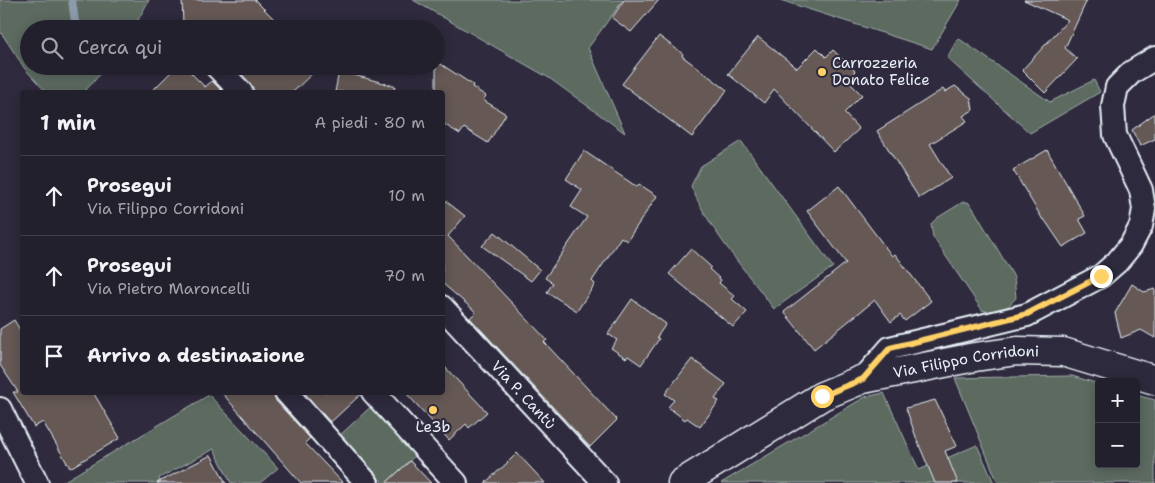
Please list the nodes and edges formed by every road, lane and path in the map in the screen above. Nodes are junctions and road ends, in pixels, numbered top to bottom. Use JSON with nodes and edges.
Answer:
{"nodes":[{"id":1,"x":1155,"y":58,"type":"edge"},
{"id":2,"x":225,"y":75,"type":"edge"},
{"id":3,"x":239,"y":90,"type":"edge"},
{"id":4,"x":445,"y":310,"type":"edge"},
{"id":5,"x":863,"y":379,"type":"junction"},
{"id":6,"x":1155,"y":380,"type":"edge"},
{"id":7,"x":289,"y":395,"type":"edge"},
{"id":8,"x":376,"y":395,"type":"edge"},
{"id":9,"x":0,"y":409,"type":"edge"},
{"id":10,"x":37,"y":483,"type":"edge"},
{"id":11,"x":367,"y":483,"type":"edge"},
{"id":12,"x":456,"y":483,"type":"edge"},
{"id":13,"x":605,"y":483,"type":"edge"},
{"id":14,"x":682,"y":483,"type":"edge"}],
"edges":[{"from":1,"to":5,"type":"street"},
{"from":2,"to":3,"type":"street"},
{"from":4,"to":13,"type":"street","name":"Via P. Cantù"},
{"from":5,"to":6,"type":"street","name":"Via Filippo Corridoni"},
{"from":5,"to":14,"type":"street","name":"Via Filippo Corridoni"},
{"from":7,"to":11,"type":"street"},
{"from":8,"to":12,"type":"street"},
{"from":9,"to":10,"type":"street"}]}
